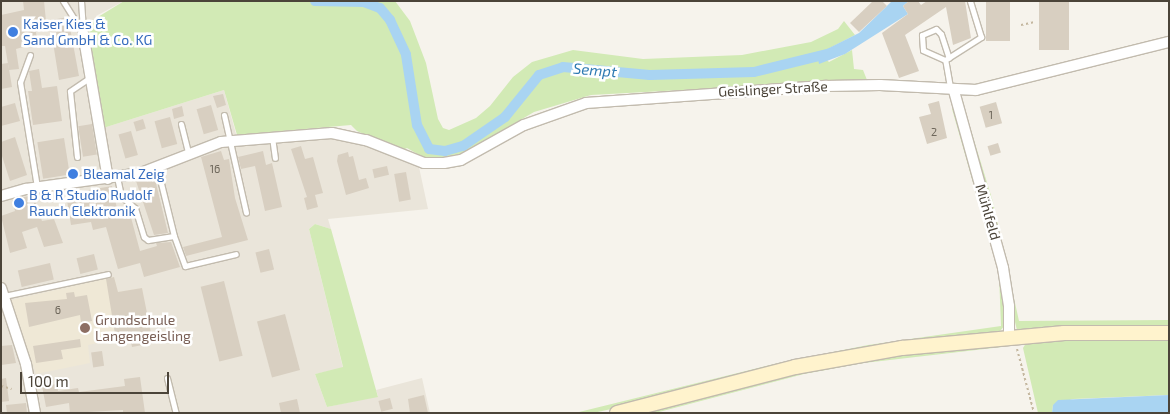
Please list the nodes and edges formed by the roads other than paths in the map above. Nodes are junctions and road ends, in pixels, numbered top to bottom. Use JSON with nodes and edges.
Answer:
{"nodes":[{"id":1,"x":63,"y":1,"type":"edge"},
{"id":2,"x":81,"y":1,"type":"edge"},
{"id":3,"x":970,"y":1,"type":"edge"},
{"id":4,"x":83,"y":33,"type":"junction"},
{"id":5,"x":1169,"y":42,"type":"edge"},
{"id":6,"x":30,"y":55,"type":"dead end"},
{"id":7,"x":947,"y":59,"type":"junction"},
{"id":8,"x":89,"y":78,"type":"junction"},
{"id":9,"x":954,"y":91,"type":"junction"},
{"id":10,"x":224,"y":116,"type":"dead end"},
{"id":11,"x":181,"y":124,"type":"dead end"},
{"id":12,"x":272,"y":137,"type":"junction"},
{"id":13,"x":230,"y":141,"type":"junction"},
{"id":14,"x":188,"y":153,"type":"junction"},
{"id":15,"x":77,"y":156,"type":"dead end"},
{"id":16,"x":275,"y":158,"type":"dead end"},
{"id":17,"x":157,"y":167,"type":"junction"},
{"id":18,"x":112,"y":178,"type":"junction"},
{"id":19,"x":37,"y":188,"type":"junction"},
{"id":20,"x":1,"y":196,"type":"edge"},
{"id":21,"x":246,"y":213,"type":"dead end"},
{"id":22,"x":174,"y":236,"type":"junction"},
{"id":23,"x":236,"y":254,"type":"dead end"},
{"id":24,"x":108,"y":274,"type":"dead end"},
{"id":25,"x":3,"y":292,"type":"edge"},
{"id":26,"x":1169,"y":333,"type":"edge"},
{"id":27,"x":1009,"y":336,"type":"junction"},
{"id":28,"x":166,"y":378,"type":"dead end"},
{"id":29,"x":35,"y":413,"type":"edge"},
{"id":30,"x":176,"y":413,"type":"edge"},
{"id":31,"x":617,"y":413,"type":"edge"}],
"edges":[{"from":1,"to":4,"type":"lane"},
{"from":2,"to":4,"type":"lane"},
{"from":3,"to":7,"type":"lane"},
{"from":4,"to":8,"type":"street"},
{"from":5,"to":9,"type":"street","name":"Geislinger Straße"},
{"from":6,"to":19,"type":"lane"},
{"from":7,"to":7,"type":"lane"},
{"from":7,"to":9,"type":"lane"},
{"from":8,"to":15,"type":"lane"},
{"from":8,"to":18,"type":"street"},
{"from":9,"to":12,"type":"street","name":"Geislinger Straße"},
{"from":9,"to":27,"type":"street","name":"Mühlfeld"},
{"from":10,"to":13,"type":"lane"},
{"from":11,"to":14,"type":"lane"},
{"from":12,"to":13,"type":"street","name":"Geislinger Straße"},
{"from":12,"to":16,"type":"lane"},
{"from":13,"to":14,"type":"street","name":"Geislinger Straße"},
{"from":13,"to":21,"type":"lane"},
{"from":14,"to":17,"type":"street","name":"Geislinger Straße"},
{"from":17,"to":18,"type":"street","name":"Geislinger Straße"},
{"from":17,"to":22,"type":"lane"},
{"from":18,"to":19,"type":"street","name":"Geislinger Straße"},
{"from":18,"to":22,"type":"lane"},
{"from":19,"to":20,"type":"street","name":"Geislinger Straße"},
{"from":22,"to":23,"type":"lane"},
{"from":24,"to":25,"type":"lane"},
{"from":25,"to":29,"type":"street"},
{"from":26,"to":27,"type":"main road"},
{"from":27,"to":31,"type":"main road"},
{"from":28,"to":30,"type":"lane"}]}
